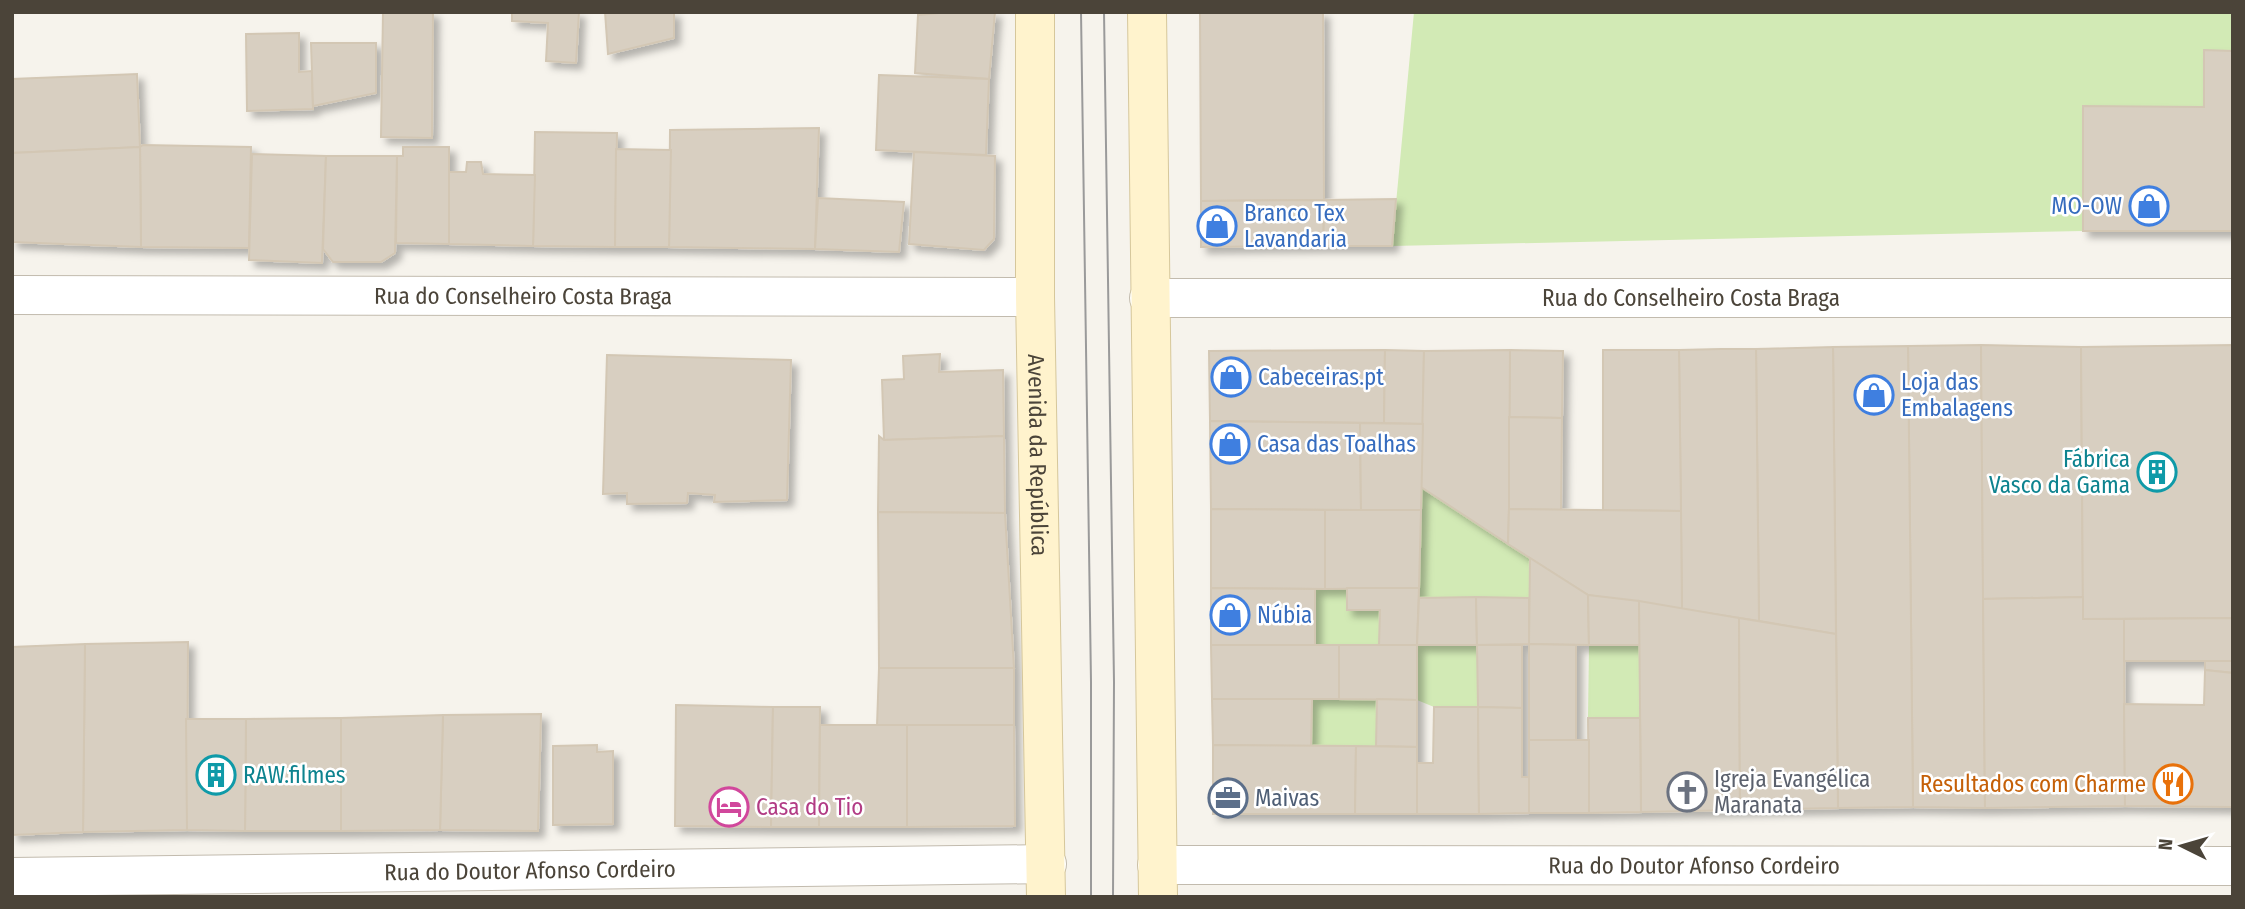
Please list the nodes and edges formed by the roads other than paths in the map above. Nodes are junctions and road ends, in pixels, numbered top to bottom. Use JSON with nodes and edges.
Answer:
{"nodes":[{"id":1,"x":1035,"y":12,"type":"edge"},
{"id":2,"x":1147,"y":12,"type":"edge"},
{"id":3,"x":12,"y":295,"type":"edge"},
{"id":4,"x":1035,"y":297,"type":"junction"},
{"id":5,"x":1149,"y":298,"type":"junction"},
{"id":6,"x":2233,"y":298,"type":"edge"},
{"id":7,"x":2233,"y":866,"type":"edge"},
{"id":8,"x":12,"y":877,"type":"edge"},
{"id":9,"x":1046,"y":880,"type":"edge"},
{"id":10,"x":1158,"y":881,"type":"edge"}],
"edges":[{"from":1,"to":4,"type":"main road","name":"Avenida da República"},
{"from":2,"to":5,"type":"main road"},
{"from":3,"to":4,"type":"street","name":"Rua do Conselheiro Costa Braga"},
{"from":4,"to":9,"type":"main road","name":"Avenida da República"},
{"from":5,"to":6,"type":"street","name":"Rua do Conselheiro Costa Braga"},
{"from":5,"to":10,"type":"main road"},
{"from":7,"to":10,"type":"street","name":"Rua do Doutor Afonso Cordeiro"},
{"from":8,"to":9,"type":"street","name":"Rua do Doutor Afonso Cordeiro"}]}
